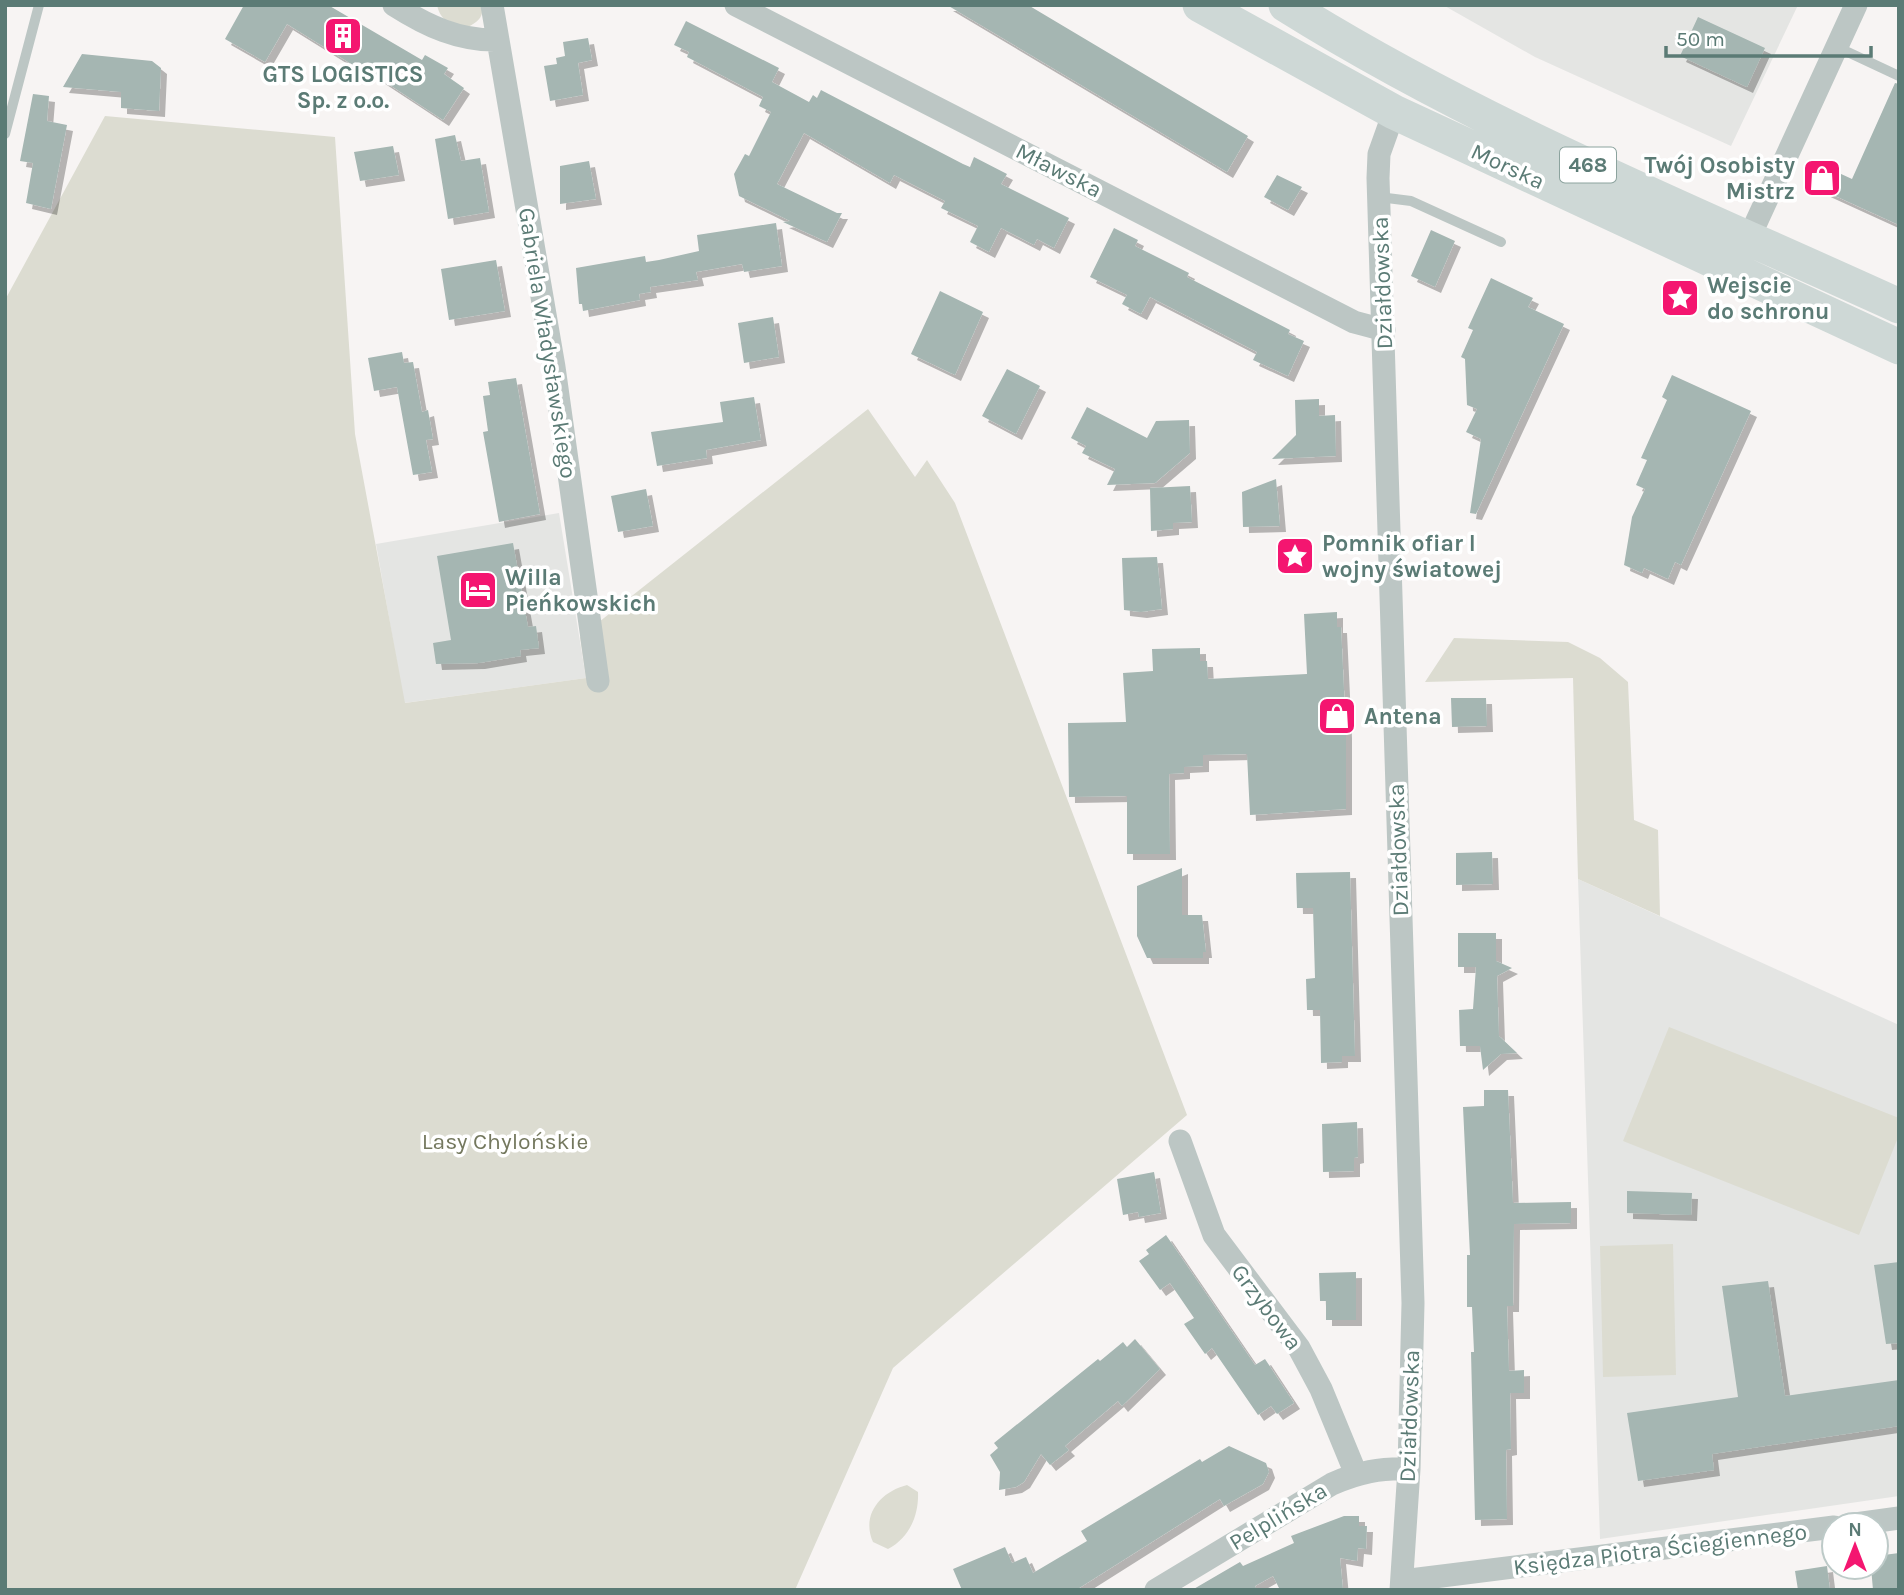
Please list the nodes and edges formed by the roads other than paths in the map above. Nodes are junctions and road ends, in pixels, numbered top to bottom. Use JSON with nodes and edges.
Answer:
{"nodes":[{"id":1,"x":39,"y":5,"type":"edge"},
{"id":2,"x":492,"y":5,"type":"edge"},
{"id":3,"x":736,"y":5,"type":"edge"},
{"id":4,"x":1200,"y":5,"type":"edge"},
{"id":5,"x":1286,"y":5,"type":"edge"},
{"id":6,"x":1856,"y":5,"type":"edge"},
{"id":7,"x":408,"y":9,"type":"edge"},
{"id":8,"x":498,"y":40,"type":"junction"},
{"id":9,"x":1837,"y":47,"type":"junction"},
{"id":10,"x":1899,"y":76,"type":"edge"},
{"id":11,"x":1394,"y":112,"type":"junction"},
{"id":12,"x":5,"y":134,"type":"edge"},
{"id":13,"x":1379,"y":197,"type":"junction"},
{"id":14,"x":1749,"y":238,"type":"junction"},
{"id":15,"x":1501,"y":242,"type":"dead end"},
{"id":16,"x":1899,"y":306,"type":"edge"},
{"id":17,"x":1384,"y":330,"type":"junction"},
{"id":18,"x":1899,"y":348,"type":"edge"},
{"id":19,"x":598,"y":681,"type":"dead end"},
{"id":20,"x":1180,"y":1141,"type":"dead end"},
{"id":21,"x":1409,"y":1469,"type":"junction"},
{"id":22,"x":1356,"y":1474,"type":"junction"},
{"id":23,"x":1820,"y":1529,"type":"edge"},
{"id":24,"x":1402,"y":1586,"type":"edge"},
{"id":25,"x":1156,"y":1590,"type":"edge"}],
"edges":[{"from":1,"to":12,"type":"lane"},
{"from":2,"to":8,"type":"street","name":"Gabriela Władysławskiego"},
{"from":3,"to":17,"type":"street","name":"Mławska"},
{"from":4,"to":11,"type":"main road","name":"Morska","number":"468"},
{"from":5,"to":14,"type":"main road","name":"Morska","number":"468"},
{"from":6,"to":9,"type":"street"},
{"from":7,"to":8,"type":"street"},
{"from":8,"to":19,"type":"street","name":"Gabriela Władysławskiego"},
{"from":9,"to":10,"type":"lane"},
{"from":9,"to":14,"type":"street"},
{"from":11,"to":13,"type":"street","name":"Działdowska"},
{"from":11,"to":18,"type":"main road","name":"Morska","number":"468"},
{"from":13,"to":15,"type":"lane"},
{"from":13,"to":17,"type":"street","name":"Działdowska"},
{"from":14,"to":16,"type":"main road","name":"Morska","number":"468"},
{"from":17,"to":21,"type":"street","name":"Działdowska"},
{"from":20,"to":22,"type":"street","name":"Grzybowa"},
{"from":21,"to":22,"type":"street","name":"Pelplińska"},
{"from":21,"to":24,"type":"street","name":"Działdowska"},
{"from":22,"to":25,"type":"street","name":"Pelplińska"},
{"from":23,"to":24,"type":"street","name":"Księdza Piotra Ściegiennego"}]}
